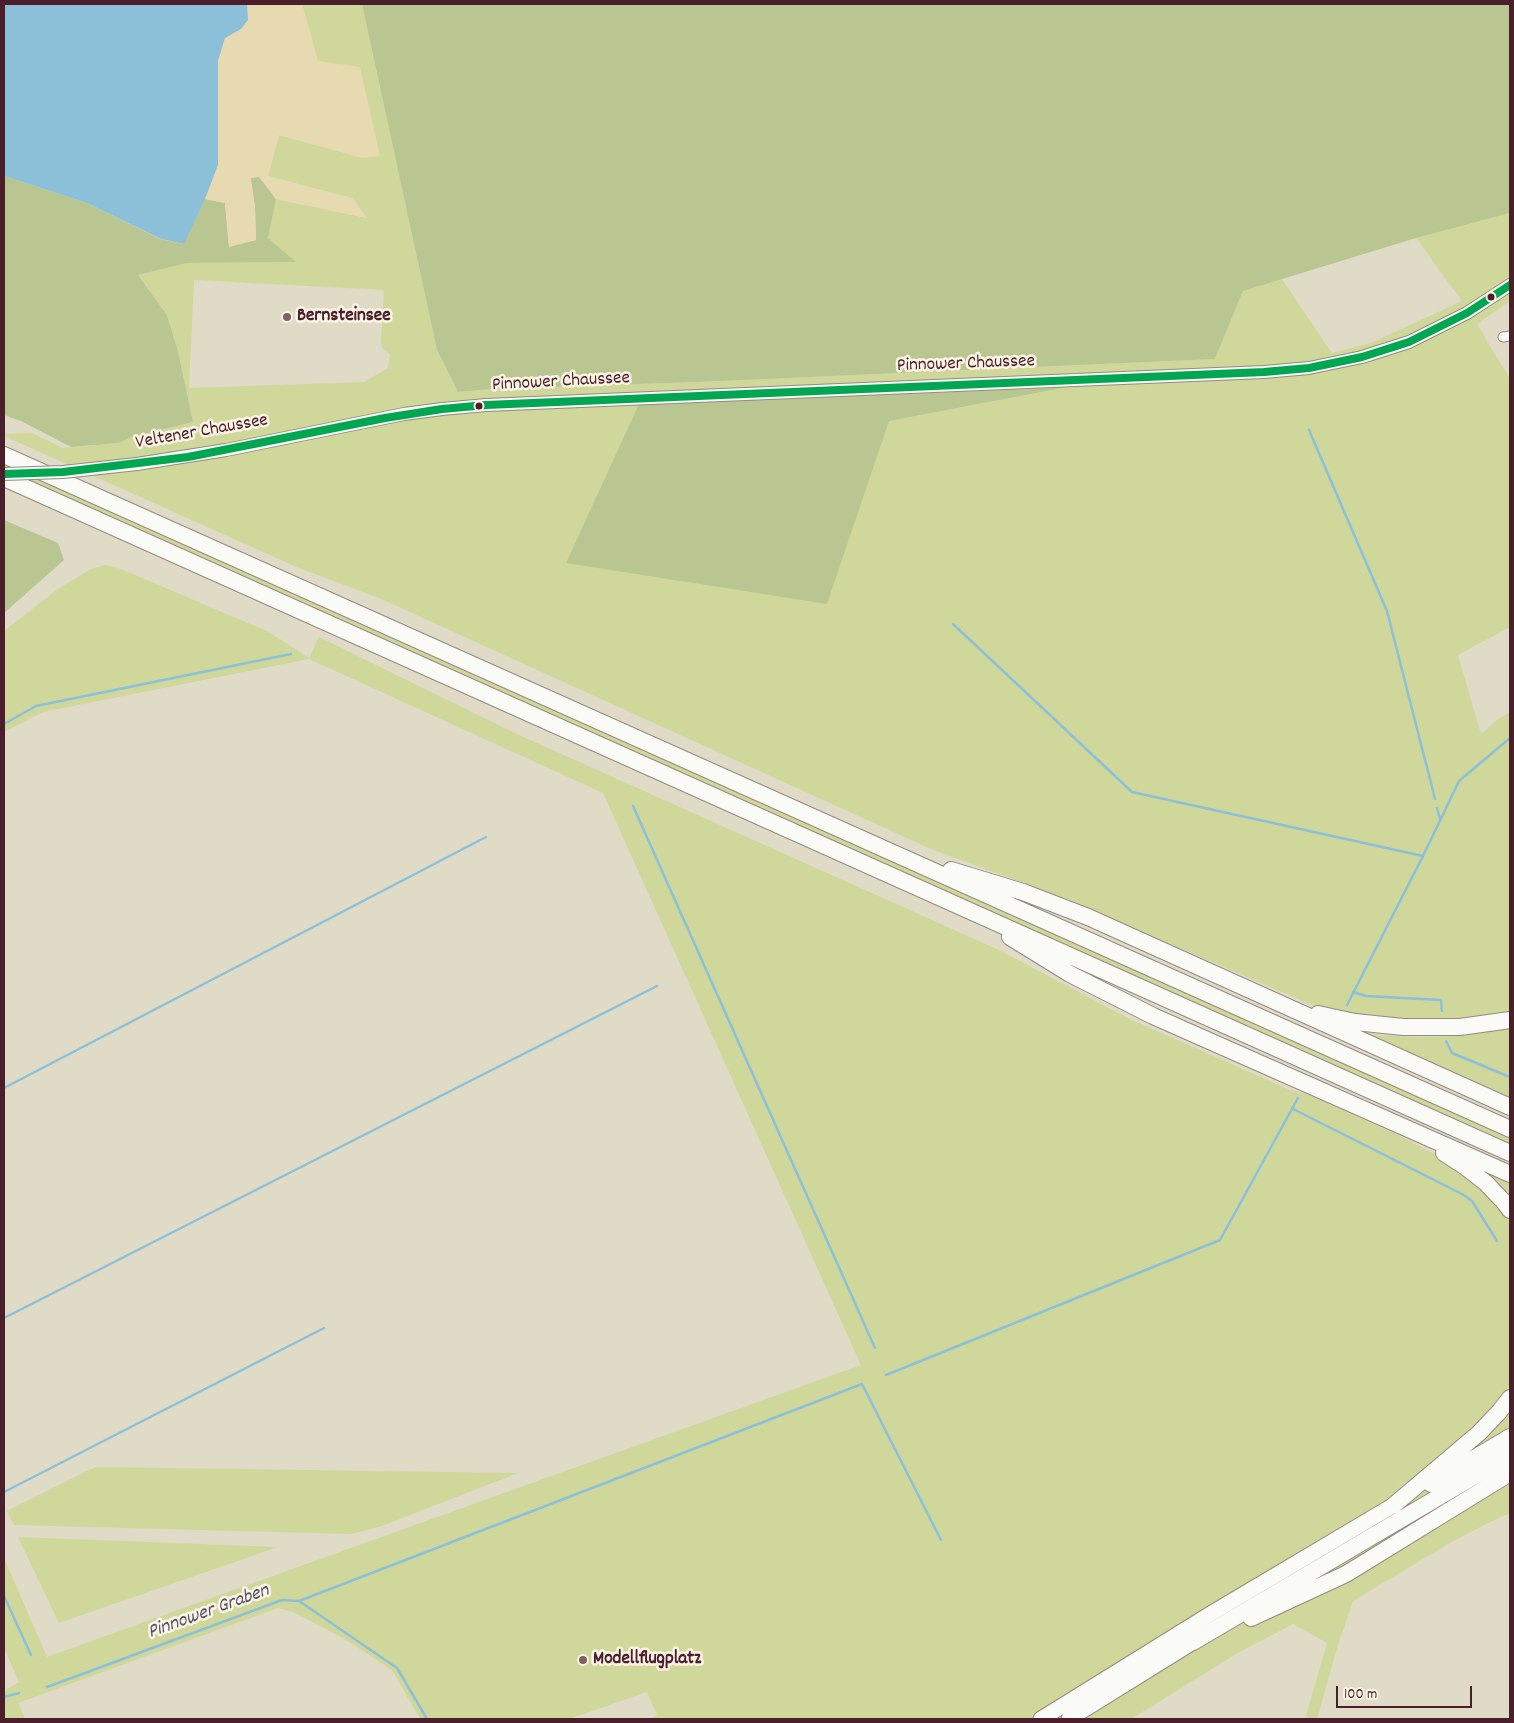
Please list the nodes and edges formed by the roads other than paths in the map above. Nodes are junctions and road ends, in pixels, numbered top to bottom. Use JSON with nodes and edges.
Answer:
{"nodes":[{"id":1,"x":1510,"y":285,"type":"edge"},
{"id":2,"x":404,"y":414,"type":"joint"},
{"id":3,"x":4,"y":455,"type":"edge"},
{"id":4,"x":4,"y":474,"type":"edge"},
{"id":5,"x":4,"y":478,"type":"edge"},
{"id":6,"x":882,"y":848,"type":"junction"},
{"id":7,"x":961,"y":906,"type":"junction"},
{"id":8,"x":1206,"y":971,"type":"junction"},
{"id":9,"x":1510,"y":1020,"type":"edge"},
{"id":10,"x":1340,"y":1099,"type":"junction"},
{"id":11,"x":1510,"y":1107,"type":"edge"},
{"id":12,"x":1510,"y":1128,"type":"edge"},
{"id":13,"x":1510,"y":1153,"type":"edge"},
{"id":14,"x":1510,"y":1174,"type":"edge"},
{"id":15,"x":1510,"y":1210,"type":"edge"},
{"id":16,"x":1510,"y":1398,"type":"edge"},
{"id":17,"x":1510,"y":1438,"type":"edge"},
{"id":18,"x":1510,"y":1455,"type":"edge"},
{"id":19,"x":1510,"y":1473,"type":"edge"},
{"id":20,"x":1510,"y":1486,"type":"edge"},
{"id":21,"x":1394,"y":1505,"type":"junction"},
{"id":22,"x":1440,"y":1516,"type":"junction"},
{"id":23,"x":1193,"y":1642,"type":"junction"},
{"id":24,"x":1040,"y":1719,"type":"edge"},
{"id":25,"x":1069,"y":1719,"type":"edge"}],
"edges":[{"from":1,"to":2,"type":"main road","name":"Pinnower Chaussee"},
{"from":2,"to":4,"type":"main road","name":"Veltener Chaussee","bridge":true},
{"from":3,"to":6,"type":"highway"},
{"from":5,"to":7,"type":"highway"},
{"from":6,"to":8,"type":"highway"},
{"from":6,"to":12,"type":"highway"},
{"from":7,"to":10,"type":"highway"},
{"from":7,"to":13,"type":"highway"},
{"from":8,"to":9,"type":"highway"},
{"from":8,"to":11,"type":"highway"},
{"from":10,"to":14,"type":"highway"},
{"from":10,"to":15,"type":"highway"},
{"from":16,"to":21,"type":"highway"},
{"from":17,"to":21,"type":"highway"},
{"from":18,"to":23,"type":"highway"},
{"from":19,"to":22,"type":"highway"},
{"from":20,"to":22,"type":"highway"},
{"from":21,"to":24,"type":"highway"},
{"from":22,"to":23,"type":"highway"},
{"from":23,"to":25,"type":"highway"}]}
